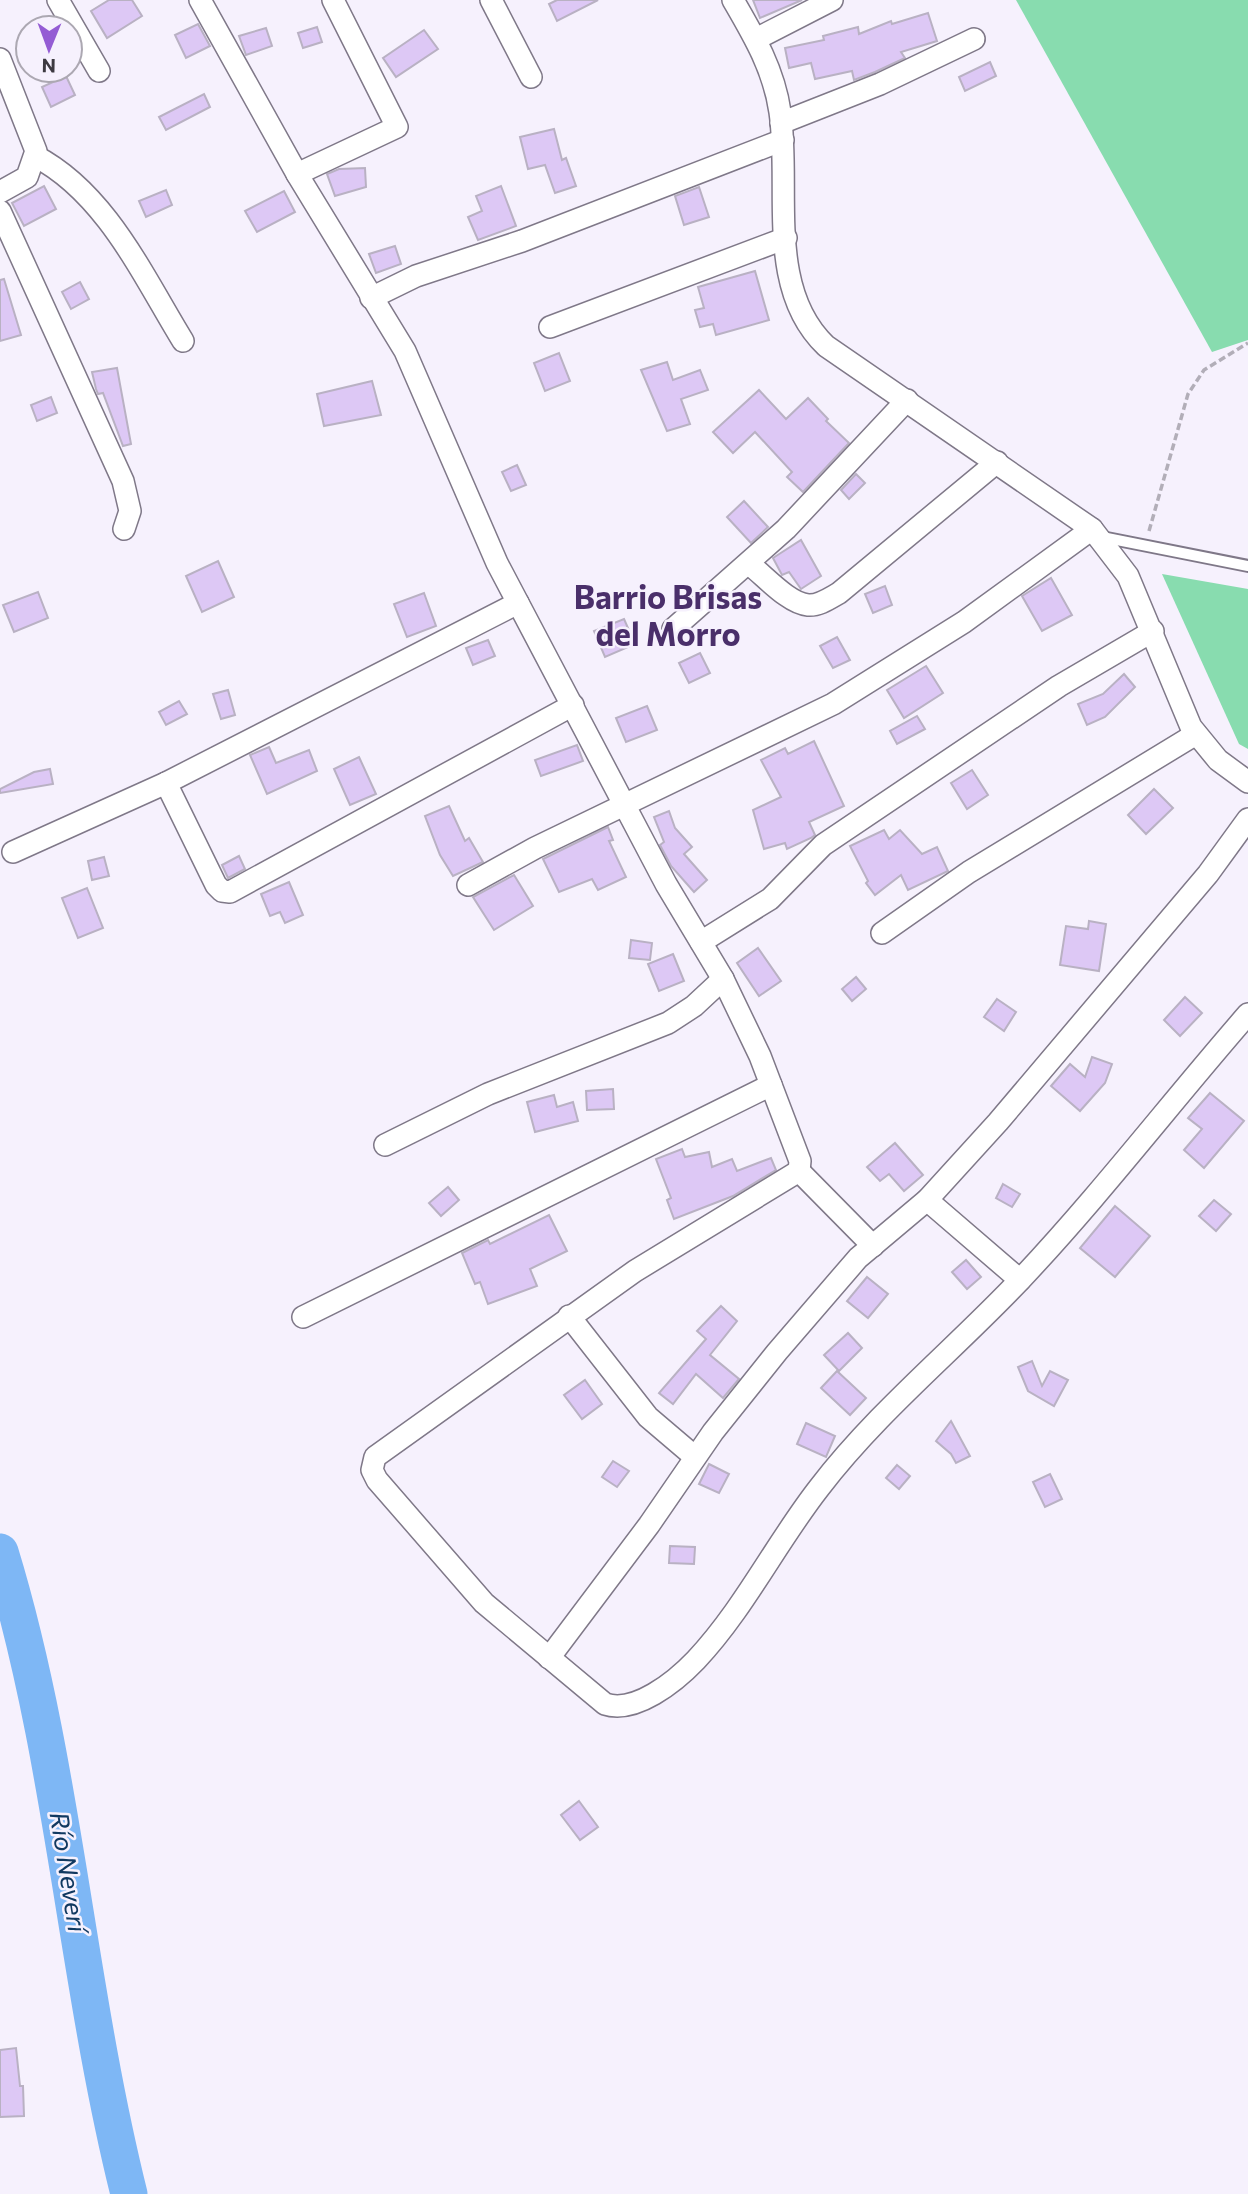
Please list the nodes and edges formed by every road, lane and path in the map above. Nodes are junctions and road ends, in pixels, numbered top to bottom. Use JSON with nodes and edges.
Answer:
{"nodes":[{"id":1,"x":58,"y":0,"type":"edge"},
{"id":2,"x":200,"y":0,"type":"edge"},
{"id":3,"x":333,"y":0,"type":"edge"},
{"id":4,"x":491,"y":0,"type":"edge"},
{"id":5,"x":733,"y":0,"type":"edge"},
{"id":6,"x":832,"y":0,"type":"edge"},
{"id":7,"x":756,"y":39,"type":"junction"},
{"id":8,"x":974,"y":39,"type":"dead end"},
{"id":9,"x":0,"y":59,"type":"edge"},
{"id":10,"x":99,"y":71,"type":"dead end"},
{"id":11,"x":531,"y":76,"type":"dead end"},
{"id":12,"x":5,"y":84,"type":"edge"},
{"id":13,"x":782,"y":131,"type":"junction"},
{"id":14,"x":35,"y":156,"type":"junction"},
{"id":15,"x":297,"y":174,"type":"junction"},
{"id":16,"x":0,"y":192,"type":"edge"},
{"id":17,"x":0,"y":211,"type":"edge"},
{"id":18,"x":786,"y":238,"type":"junction"},
{"id":19,"x":371,"y":298,"type":"junction"},
{"id":20,"x":550,"y":327,"type":"dead end"},
{"id":21,"x":183,"y":341,"type":"dead end"},
{"id":22,"x":1248,"y":343,"type":"edge"},
{"id":23,"x":907,"y":400,"type":"junction"},
{"id":24,"x":997,"y":462,"type":"junction"},
{"id":25,"x":124,"y":529,"type":"dead end"},
{"id":26,"x":1096,"y":533,"type":"junction"},
{"id":27,"x":1144,"y":547,"type":"junction"},
{"id":28,"x":749,"y":564,"type":"junction"},
{"id":29,"x":1248,"y":566,"type":"edge"},
{"id":30,"x":518,"y":603,"type":"junction"},
{"id":31,"x":673,"y":629,"type":"dead end"},
{"id":32,"x":1153,"y":631,"type":"junction"},
{"id":33,"x":573,"y":705,"type":"junction"},
{"id":34,"x":1196,"y":734,"type":"junction"},
{"id":35,"x":1248,"y":782,"type":"edge"},
{"id":36,"x":166,"y":783,"type":"junction"},
{"id":37,"x":625,"y":805,"type":"junction"},
{"id":38,"x":1248,"y":819,"type":"edge"},
{"id":39,"x":13,"y":852,"type":"dead end"},
{"id":40,"x":468,"y":885,"type":"dead end"},
{"id":41,"x":882,"y":933,"type":"dead end"},
{"id":42,"x":701,"y":942,"type":"junction"},
{"id":43,"x":723,"y":979,"type":"junction"},
{"id":44,"x":1248,"y":1014,"type":"edge"},
{"id":45,"x":772,"y":1085,"type":"junction"},
{"id":46,"x":385,"y":1145,"type":"dead end"},
{"id":47,"x":799,"y":1171,"type":"junction"},
{"id":48,"x":927,"y":1200,"type":"junction"},
{"id":49,"x":873,"y":1246,"type":"junction"},
{"id":50,"x":1020,"y":1280,"type":"junction"},
{"id":51,"x":303,"y":1317,"type":"dead end"},
{"id":52,"x":569,"y":1317,"type":"junction"},
{"id":53,"x":695,"y":1457,"type":"junction"},
{"id":54,"x":549,"y":1658,"type":"junction"}],
"edges":[{"from":1,"to":10,"type":"street"},
{"from":2,"to":15,"type":"street"},
{"from":3,"to":15,"type":"street"},
{"from":4,"to":11,"type":"street"},
{"from":5,"to":7,"type":"street"},
{"from":6,"to":7,"type":"street"},
{"from":7,"to":13,"type":"street"},
{"from":8,"to":13,"type":"street"},
{"from":9,"to":12,"type":"street"},
{"from":12,"to":14,"type":"street"},
{"from":13,"to":18,"type":"street"},
{"from":13,"to":19,"type":"street"},
{"from":14,"to":16,"type":"street"},
{"from":14,"to":21,"type":"street"},
{"from":15,"to":19,"type":"street"},
{"from":17,"to":25,"type":"street"},
{"from":18,"to":20,"type":"street"},
{"from":18,"to":23,"type":"street"},
{"from":19,"to":30,"type":"street"},
{"from":22,"to":27,"type":"path"},
{"from":23,"to":24,"type":"street"},
{"from":23,"to":28,"type":"street"},
{"from":24,"to":26,"type":"street"},
{"from":24,"to":28,"type":"street"},
{"from":26,"to":27,"type":"lane"},
{"from":26,"to":32,"type":"street"},
{"from":26,"to":37,"type":"street"},
{"from":27,"to":29,"type":"lane"},
{"from":28,"to":31,"type":"street"},
{"from":30,"to":33,"type":"street"},
{"from":30,"to":36,"type":"street"},
{"from":32,"to":34,"type":"street"},
{"from":32,"to":42,"type":"street"},
{"from":33,"to":36,"type":"street"},
{"from":33,"to":37,"type":"street"},
{"from":34,"to":35,"type":"street"},
{"from":34,"to":41,"type":"street"},
{"from":36,"to":39,"type":"street"},
{"from":37,"to":40,"type":"street"},
{"from":37,"to":42,"type":"street"},
{"from":38,"to":48,"type":"street"},
{"from":42,"to":43,"type":"street"},
{"from":43,"to":45,"type":"street"},
{"from":43,"to":46,"type":"street"},
{"from":44,"to":50,"type":"street"},
{"from":45,"to":47,"type":"street"},
{"from":45,"to":51,"type":"street"},
{"from":47,"to":49,"type":"street"},
{"from":47,"to":52,"type":"street"},
{"from":48,"to":49,"type":"street"},
{"from":48,"to":50,"type":"street"},
{"from":49,"to":53,"type":"street"},
{"from":50,"to":54,"type":"street"},
{"from":52,"to":53,"type":"street"},
{"from":52,"to":54,"type":"street"},
{"from":53,"to":54,"type":"street"}]}
